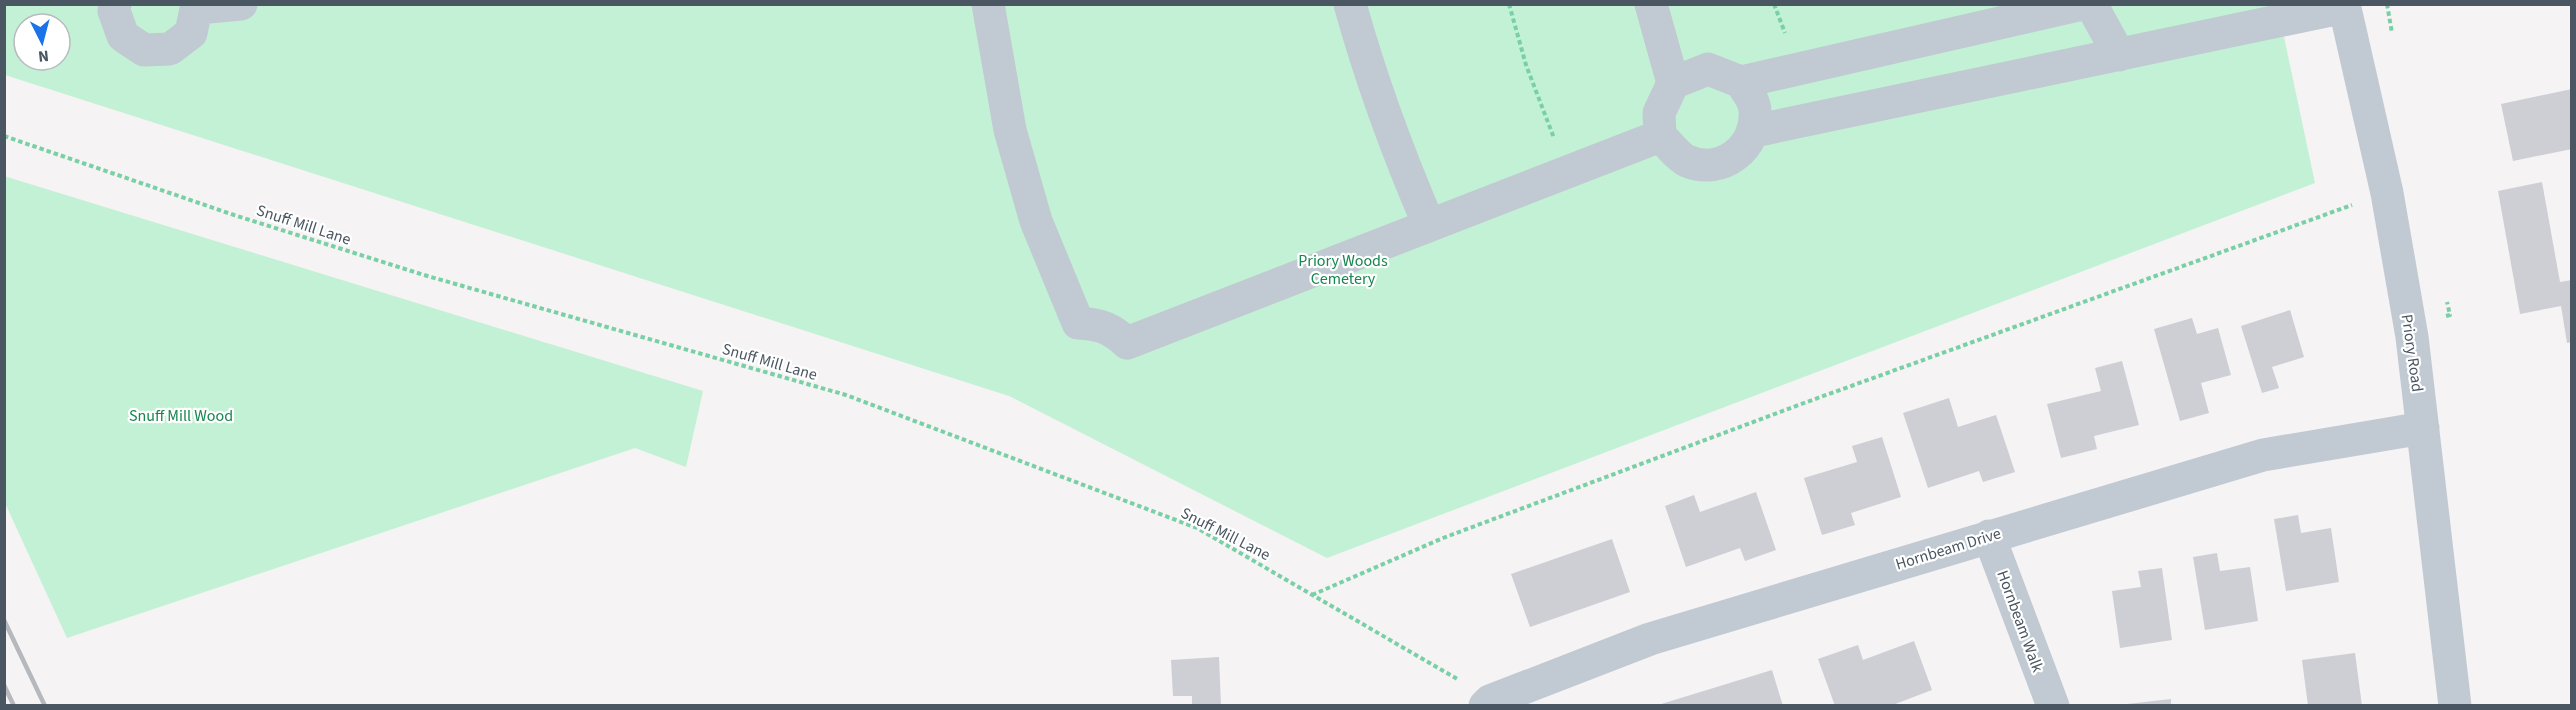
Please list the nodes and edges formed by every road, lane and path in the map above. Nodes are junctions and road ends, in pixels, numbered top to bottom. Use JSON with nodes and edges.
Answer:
{"nodes":[{"id":1,"x":115,"y":4,"type":"edge"},
{"id":2,"x":241,"y":4,"type":"edge"},
{"id":3,"x":988,"y":4,"type":"edge"},
{"id":4,"x":1350,"y":4,"type":"edge"},
{"id":5,"x":1509,"y":4,"type":"edge"},
{"id":6,"x":1651,"y":4,"type":"edge"},
{"id":7,"x":2083,"y":4,"type":"edge"},
{"id":8,"x":2091,"y":4,"type":"edge"},
{"id":9,"x":198,"y":6,"type":"edge"},
{"id":10,"x":2344,"y":6,"type":"edge"},
{"id":11,"x":2119,"y":55,"type":"junction"},
{"id":12,"x":1741,"y":82,"type":"junction"},
{"id":13,"x":1673,"y":83,"type":"junction"},
{"id":14,"x":1754,"y":131,"type":"junction"},
{"id":15,"x":4,"y":136,"type":"edge"},
{"id":16,"x":1660,"y":136,"type":"junction"},
{"id":17,"x":1568,"y":172,"type":"junction"},
{"id":18,"x":2387,"y":193,"type":"junction"},
{"id":19,"x":1429,"y":225,"type":"junction"},
{"id":20,"x":2423,"y":428,"type":"junction"},
{"id":21,"x":1989,"y":536,"type":"junction"},
{"id":22,"x":1311,"y":595,"type":"junction"},
{"id":23,"x":1487,"y":703,"type":"edge"},
{"id":24,"x":2052,"y":705,"type":"edge"},
{"id":25,"x":2455,"y":705,"type":"edge"}],
"edges":[{"from":1,"to":9,"type":"street"},
{"from":2,"to":9,"type":"street"},
{"from":3,"to":19,"type":"street"},
{"from":4,"to":19,"type":"street"},
{"from":5,"to":17,"type":"path"},
{"from":6,"to":13,"type":"street"},
{"from":7,"to":12,"type":"street"},
{"from":8,"to":11,"type":"street"},
{"from":10,"to":11,"type":"street"},
{"from":10,"to":18,"type":"street","name":"Priory Road"},
{"from":11,"to":14,"type":"street"},
{"from":12,"to":13,"type":"street"},
{"from":12,"to":14,"type":"street"},
{"from":13,"to":16,"type":"street"},
{"from":14,"to":16,"type":"street"},
{"from":15,"to":22,"type":"path","name":"Snuff Mill Lane"},
{"from":16,"to":17,"type":"street"},
{"from":17,"to":19,"type":"street"},
{"from":18,"to":20,"type":"street","name":"Priory Road"},
{"from":18,"to":22,"type":"path"},
{"from":20,"to":21,"type":"street","name":"Hornbeam Drive"},
{"from":20,"to":25,"type":"street","name":"Priory Road"},
{"from":21,"to":23,"type":"street","name":"Hornbeam Drive"},
{"from":21,"to":24,"type":"street","name":"Hornbeam Walk"},
{"from":22,"to":23,"type":"path","name":"Snuff Mill Lane"}]}
